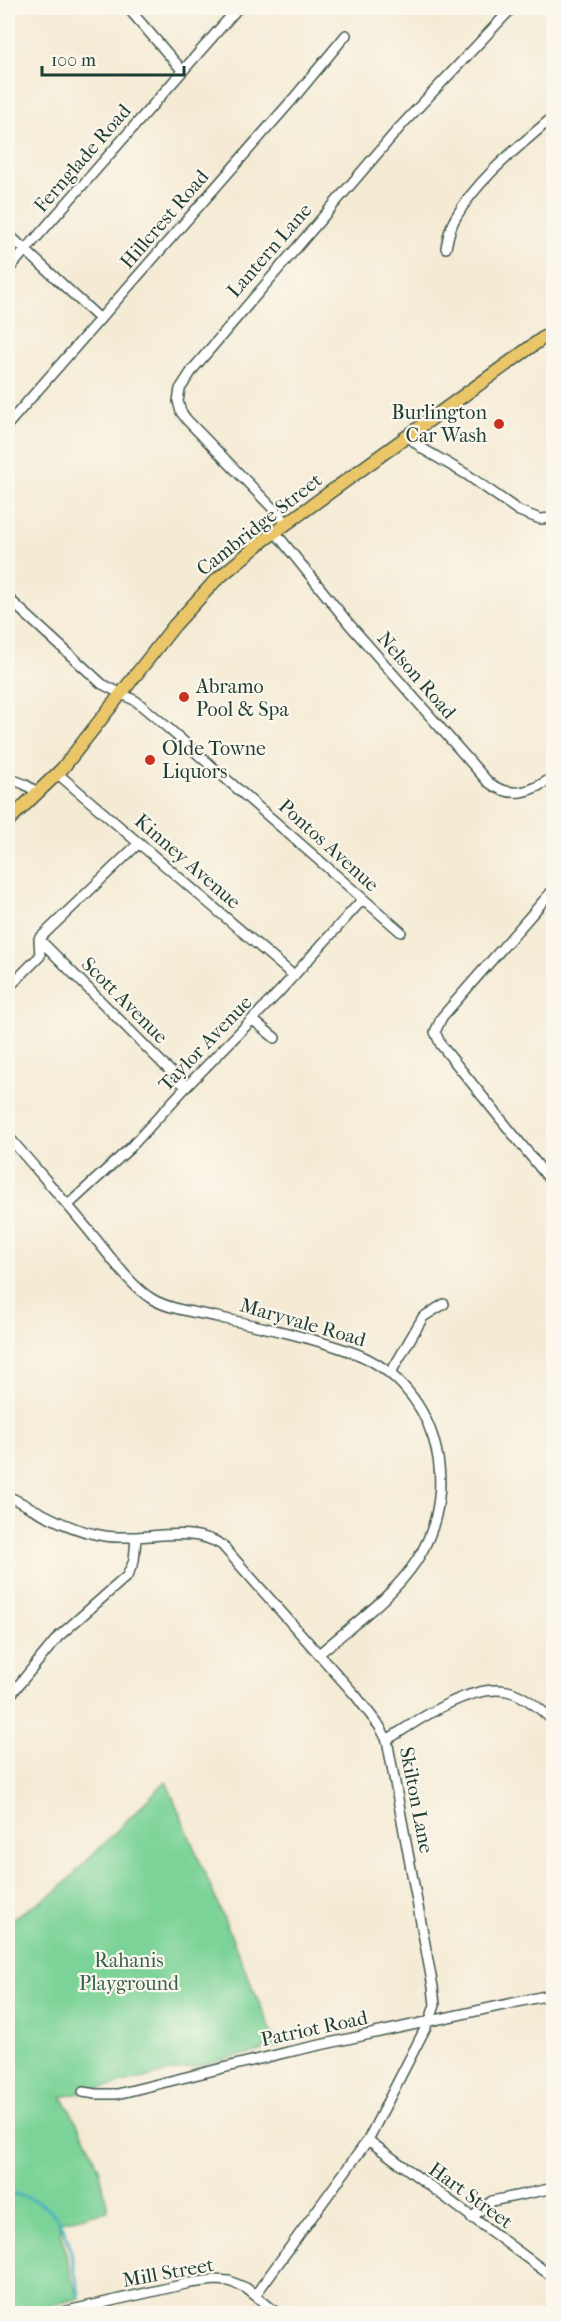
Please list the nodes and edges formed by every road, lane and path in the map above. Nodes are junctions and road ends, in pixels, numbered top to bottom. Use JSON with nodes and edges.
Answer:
{"nodes":[{"id":1,"x":128,"y":8,"type":"edge"},
{"id":2,"x":238,"y":8,"type":"edge"},
{"id":3,"x":512,"y":8,"type":"edge"},
{"id":4,"x":346,"y":35,"type":"dead end"},
{"id":5,"x":182,"y":70,"type":"junction"},
{"id":6,"x":554,"y":116,"type":"edge"},
{"id":7,"x":8,"y":234,"type":"edge"},
{"id":8,"x":446,"y":248,"type":"dead end"},
{"id":9,"x":24,"y":250,"type":"junction"},
{"id":10,"x":8,"y":270,"type":"edge"},
{"id":11,"x":100,"y":319,"type":"junction"},
{"id":12,"x":554,"y":330,"type":"edge"},
{"id":13,"x":8,"y":424,"type":"edge"},
{"id":14,"x":408,"y":436,"type":"junction"},
{"id":15,"x":553,"y":519,"type":"edge"},
{"id":16,"x":287,"y":524,"type":"junction"},
{"id":17,"x":275,"y":532,"type":"junction"},
{"id":18,"x":8,"y":598,"type":"edge"},
{"id":19,"x":121,"y":694,"type":"junction"},
{"id":20,"x":58,"y":774,"type":"junction"},
{"id":21,"x":554,"y":776,"type":"edge"},
{"id":22,"x":8,"y":778,"type":"edge"},
{"id":23,"x":39,"y":793,"type":"junction"},
{"id":24,"x":8,"y":821,"type":"edge"},
{"id":25,"x":139,"y":843,"type":"junction"},
{"id":26,"x":554,"y":889,"type":"edge"},
{"id":27,"x":362,"y":900,"type":"junction"},
{"id":28,"x":401,"y":932,"type":"dead end"},
{"id":29,"x":39,"y":939,"type":"junction"},
{"id":30,"x":294,"y":976,"type":"junction"},
{"id":31,"x":8,"y":988,"type":"edge"},
{"id":32,"x":253,"y":1020,"type":"junction"},
{"id":33,"x":275,"y":1038,"type":"dead end"},
{"id":34,"x":186,"y":1087,"type":"junction"},
{"id":35,"x":8,"y":1136,"type":"edge"},
{"id":36,"x":550,"y":1173,"type":"edge"},
{"id":37,"x":554,"y":1185,"type":"edge"},
{"id":38,"x":68,"y":1205,"type":"junction"},
{"id":39,"x":444,"y":1304,"type":"dead end"},
{"id":40,"x":390,"y":1374,"type":"junction"},
{"id":41,"x":8,"y":1496,"type":"edge"},
{"id":42,"x":136,"y":1538,"type":"junction"},
{"id":43,"x":319,"y":1654,"type":"junction"},
{"id":44,"x":8,"y":1698,"type":"edge"},
{"id":45,"x":554,"y":1722,"type":"edge"},
{"id":46,"x":387,"y":1740,"type":"junction"},
{"id":47,"x":554,"y":1995,"type":"edge"},
{"id":48,"x":429,"y":2022,"type":"junction"},
{"id":49,"x":83,"y":2092,"type":"dead end"},
{"id":50,"x":368,"y":2140,"type":"junction"},
{"id":51,"x":554,"y":2188,"type":"edge"},
{"id":52,"x":471,"y":2217,"type":"junction"},
{"id":53,"x":554,"y":2278,"type":"edge"},
{"id":54,"x":256,"y":2294,"type":"junction"},
{"id":55,"x":54,"y":2313,"type":"edge"},
{"id":56,"x":278,"y":2313,"type":"edge"}],
"edges":[{"from":1,"to":5,"type":"street"},
{"from":2,"to":5,"type":"street","name":"Fernglade Road"},
{"from":3,"to":16,"type":"street","name":"Lantern Lane"},
{"from":4,"to":11,"type":"street","name":"Hillcrest Road"},
{"from":5,"to":9,"type":"street","name":"Fernglade Road"},
{"from":6,"to":8,"type":"street"},
{"from":7,"to":9,"type":"street"},
{"from":9,"to":10,"type":"street","name":"Fernglade Road"},
{"from":9,"to":11,"type":"street"},
{"from":11,"to":13,"type":"street","name":"Hillcrest Road"},
{"from":12,"to":14,"type":"main road","name":"Cambridge Street"},
{"from":14,"to":15,"type":"street"},
{"from":14,"to":16,"type":"main road","name":"Cambridge Street"},
{"from":16,"to":17,"type":"main road","name":"Cambridge Street"},
{"from":17,"to":19,"type":"main road","name":"Cambridge Street"},
{"from":17,"to":21,"type":"street","name":"Nelson Road"},
{"from":18,"to":19,"type":"street","name":"Pontos Avenue"},
{"from":19,"to":20,"type":"main road","name":"Cambridge Street"},
{"from":19,"to":27,"type":"street","name":"Pontos Avenue"},
{"from":20,"to":23,"type":"main road","name":"Cambridge Street"},
{"from":20,"to":25,"type":"street","name":"Kinney Avenue"},
{"from":22,"to":23,"type":"street"},
{"from":23,"to":24,"type":"main road","name":"Cambridge Street"},
{"from":25,"to":29,"type":"street"},
{"from":25,"to":30,"type":"street","name":"Kinney Avenue"},
{"from":26,"to":36,"type":"street"},
{"from":27,"to":28,"type":"street","name":"Pontos Avenue"},
{"from":27,"to":30,"type":"street","name":"Taylor Avenue"},
{"from":29,"to":31,"type":"street"},
{"from":29,"to":34,"type":"street","name":"Scott Avenue"},
{"from":30,"to":32,"type":"street","name":"Taylor Avenue"},
{"from":32,"to":33,"type":"street"},
{"from":32,"to":34,"type":"street","name":"Taylor Avenue"},
{"from":34,"to":38,"type":"street","name":"Taylor Avenue"},
{"from":35,"to":38,"type":"street","name":"Maryvale Road"},
{"from":36,"to":37,"type":"street"},
{"from":38,"to":40,"type":"street","name":"Maryvale Road"},
{"from":39,"to":40,"type":"street"},
{"from":40,"to":43,"type":"street","name":"Maryvale Road"},
{"from":41,"to":42,"type":"street","name":"Skilton Lane"},
{"from":42,"to":43,"type":"street","name":"Skilton Lane"},
{"from":42,"to":44,"type":"street"},
{"from":43,"to":46,"type":"street","name":"Skilton Lane"},
{"from":45,"to":46,"type":"street"},
{"from":46,"to":48,"type":"street","name":"Skilton Lane"},
{"from":47,"to":48,"type":"street","name":"Patriot Road"},
{"from":48,"to":49,"type":"street","name":"Patriot Road"},
{"from":48,"to":50,"type":"street","name":"Skilton Lane"},
{"from":50,"to":52,"type":"street","name":"Hart Street"},
{"from":50,"to":54,"type":"street","name":"Skilton Lane"},
{"from":51,"to":52,"type":"street"},
{"from":52,"to":53,"type":"street","name":"Hart Street"},
{"from":54,"to":55,"type":"street","name":"Mill Street"},
{"from":54,"to":56,"type":"street","name":"Mill Street"}]}
